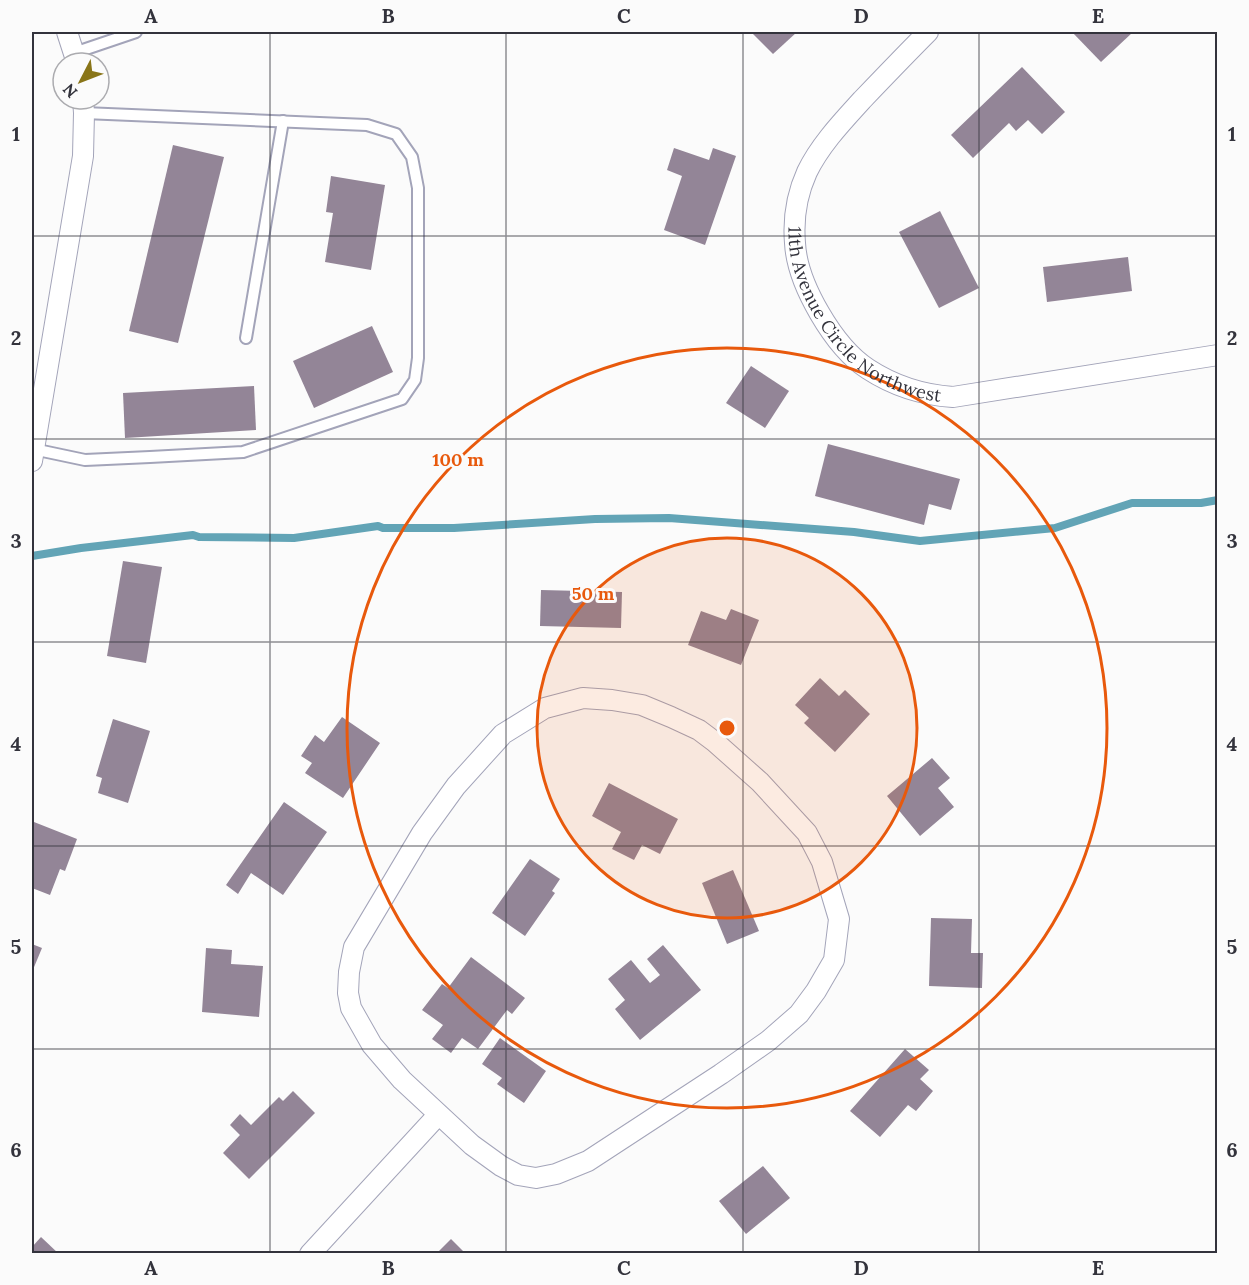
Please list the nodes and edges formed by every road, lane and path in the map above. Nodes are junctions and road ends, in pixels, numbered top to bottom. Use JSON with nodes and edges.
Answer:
{"nodes":[{"id":1,"x":67,"y":32,"type":"edge"},
{"id":2,"x":136,"y":32,"type":"edge"},
{"id":3,"x":928,"y":32,"type":"edge"},
{"id":4,"x":73,"y":51,"type":"edge"},
{"id":5,"x":91,"y":51,"type":"edge"},
{"id":6,"x":111,"y":108,"type":"edge"},
{"id":7,"x":84,"y":111,"type":"edge"},
{"id":8,"x":283,"y":121,"type":"junction"},
{"id":9,"x":246,"y":338,"type":"dead end"},
{"id":10,"x":1218,"y":355,"type":"edge"},
{"id":11,"x":32,"y":455,"type":"edge"},
{"id":12,"x":438,"y":1115,"type":"junction"},
{"id":13,"x":310,"y":1254,"type":"edge"}],
"edges":[{"from":1,"to":4,"type":"street"},
{"from":2,"to":5,"type":"lane"},
{"from":3,"to":10,"type":"street","name":"11th Avenue Circle Northwest"},
{"from":6,"to":8,"type":"lane"},
{"from":7,"to":11,"type":"street"},
{"from":8,"to":9,"type":"lane"},
{"from":8,"to":11,"type":"lane"},
{"from":12,"to":12,"type":"street"},
{"from":12,"to":13,"type":"street"}]}
